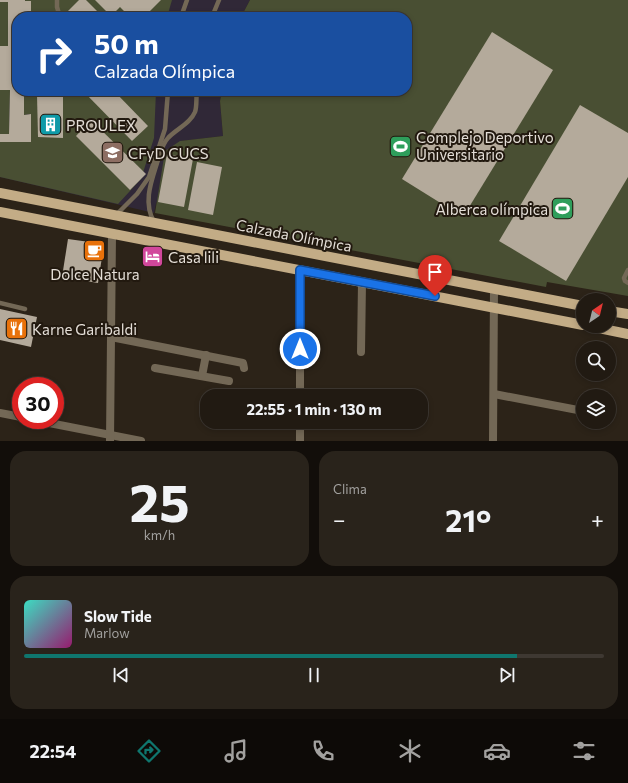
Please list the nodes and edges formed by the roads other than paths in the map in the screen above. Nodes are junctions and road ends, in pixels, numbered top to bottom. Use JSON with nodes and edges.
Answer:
{"nodes":[{"id":1,"x":57,"y":0,"type":"edge"},
{"id":2,"x":187,"y":0,"type":"edge"},
{"id":3,"x":219,"y":0,"type":"edge"},
{"id":4,"x":58,"y":12,"type":"edge"},
{"id":5,"x":183,"y":12,"type":"edge"},
{"id":6,"x":214,"y":12,"type":"edge"},
{"id":7,"x":168,"y":96,"type":"edge"},
{"id":8,"x":197,"y":96,"type":"edge"},
{"id":9,"x":165,"y":129,"type":"junction"},
{"id":10,"x":175,"y":132,"type":"junction"},
{"id":11,"x":0,"y":193,"type":"edge"},
{"id":12,"x":0,"y":212,"type":"edge"},
{"id":13,"x":116,"y":215,"type":"junction"},
{"id":14,"x":155,"y":223,"type":"junction"},
{"id":15,"x":112,"y":234,"type":"junction"},
{"id":16,"x":300,"y":270,"type":"junction"},
{"id":17,"x":628,"y":270,"type":"edge"},
{"id":18,"x":362,"y":282,"type":"junction"},
{"id":19,"x":628,"y":283,"type":"edge"},
{"id":20,"x":494,"y":289,"type":"junction"},
{"id":21,"x":0,"y":304,"type":"edge"},
{"id":22,"x":576,"y":305,"type":"edge"},
{"id":23,"x":494,"y":308,"type":"junction"},
{"id":24,"x":25,"y":309,"type":"dead end"},
{"id":25,"x":616,"y":312,"type":"edge"},
{"id":26,"x":628,"y":314,"type":"edge"},
{"id":27,"x":576,"y":324,"type":"edge"},
{"id":28,"x":616,"y":332,"type":"edge"},
{"id":29,"x":628,"y":334,"type":"edge"},
{"id":30,"x":111,"y":337,"type":"junction"},
{"id":31,"x":361,"y":352,"type":"dead end"},
{"id":32,"x":206,"y":355,"type":"junction"},
{"id":33,"x":155,"y":368,"type":"dead end"},
{"id":34,"x":244,"y":368,"type":"dead end"},
{"id":35,"x":202,"y":376,"type":"junction"},
{"id":36,"x":229,"y":381,"type":"dead end"},
{"id":37,"x":300,"y":389,"type":"edge"},
{"id":38,"x":494,"y":394,"type":"junction"},
{"id":39,"x":576,"y":410,"type":"edge"},
{"id":40,"x":0,"y":413,"type":"edge"},
{"id":41,"x":12,"y":415,"type":"edge"},
{"id":42,"x":64,"y":427,"type":"edge"},
{"id":43,"x":300,"y":429,"type":"edge"},
{"id":44,"x":110,"y":438,"type":"edge"},
{"id":45,"x":141,"y":441,"type":"edge"},
{"id":46,"x":300,"y":441,"type":"edge"},
{"id":47,"x":493,"y":441,"type":"edge"}],
"edges":[{"from":1,"to":4,"type":"lane"},
{"from":2,"to":5,"type":"lane"},
{"from":3,"to":6,"type":"lane"},
{"from":7,"to":9,"type":"lane"},
{"from":8,"to":10,"type":"lane"},
{"from":9,"to":10,"type":"lane"},
{"from":9,"to":13,"type":"lane"},
{"from":10,"to":14,"type":"lane"},
{"from":11,"to":13,"type":"main road","name":"Calzada Olímpica"},
{"from":12,"to":15,"type":"main road"},
{"from":13,"to":14,"type":"main road","name":"Calzada Olímpica"},
{"from":14,"to":20,"type":"main road","name":"Calzada Olímpica"},
{"from":15,"to":16,"type":"main road"},
{"from":15,"to":30,"type":"street"},
{"from":16,"to":18,"type":"main road"},
{"from":16,"to":37,"type":"street"},
{"from":17,"to":19,"type":"lane"},
{"from":18,"to":23,"type":"main road"},
{"from":18,"to":31,"type":"street"},
{"from":20,"to":22,"type":"main road","name":"Calzada Olímpica"},
{"from":20,"to":23,"type":"street"},
{"from":21,"to":24,"type":"lane"},
{"from":23,"to":27,"type":"main road"},
{"from":23,"to":38,"type":"street"},
{"from":25,"to":26,"type":"main road"},
{"from":28,"to":29,"type":"main road"},
{"from":30,"to":32,"type":"street"},
{"from":30,"to":44,"type":"street"},
{"from":32,"to":34,"type":"street"},
{"from":32,"to":35,"type":"street"},
{"from":33,"to":35,"type":"street"},
{"from":35,"to":36,"type":"street"},
{"from":38,"to":39,"type":"street"},
{"from":38,"to":47,"type":"street"},
{"from":40,"to":41,"type":"street"},
{"from":42,"to":44,"type":"street"},
{"from":43,"to":46,"type":"street"},
{"from":44,"to":45,"type":"street"}]}
